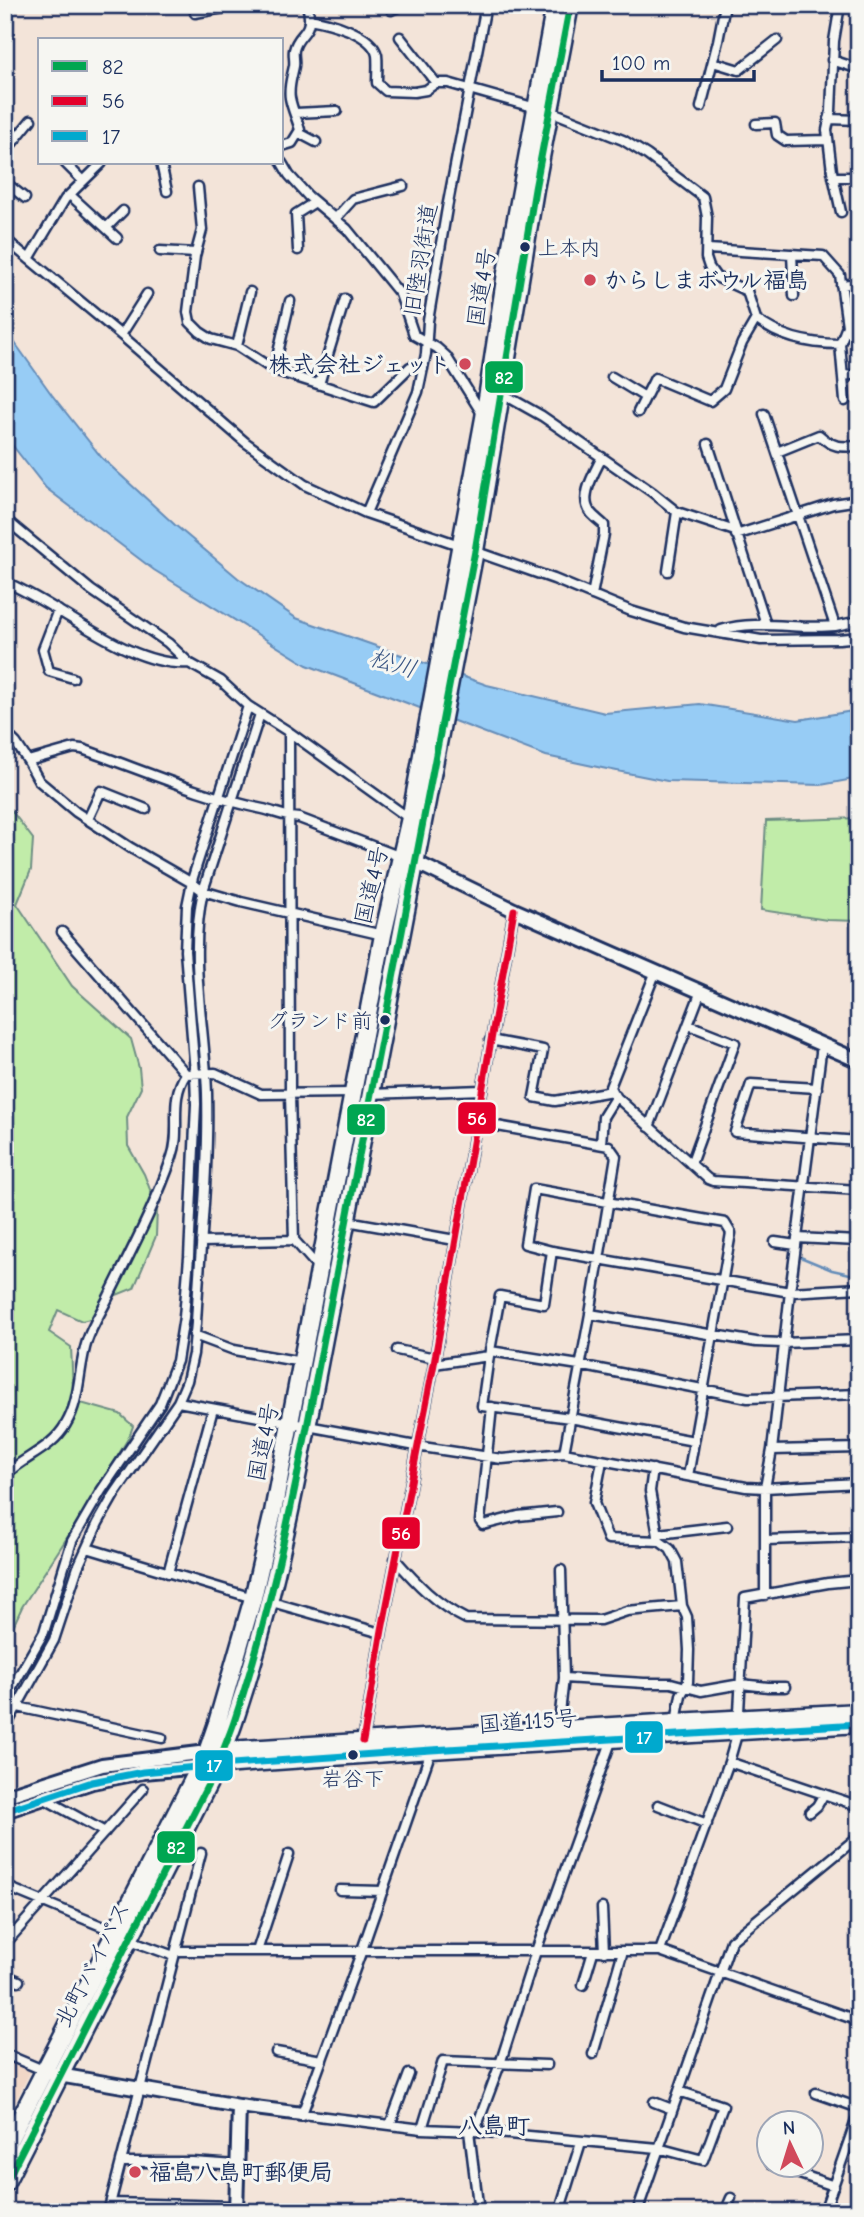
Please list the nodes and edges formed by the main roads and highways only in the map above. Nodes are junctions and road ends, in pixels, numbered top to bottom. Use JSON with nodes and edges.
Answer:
{"nodes":[{"id":1,"x":555,"y":5,"type":"edge"},
{"id":2,"x":569,"y":5,"type":"edge"},
{"id":3,"x":543,"y":110,"type":"junction"},
{"id":4,"x":467,"y":553,"type":"junction"},
{"id":5,"x":408,"y":859,"type":"junction"},
{"id":6,"x":361,"y":1094,"type":"junction"},
{"id":7,"x":261,"y":1600,"type":"junction"},
{"id":8,"x":859,"y":1712,"type":"edge"},
{"id":9,"x":859,"y":1724,"type":"edge"},
{"id":10,"x":738,"y":1725,"type":"junction"},
{"id":11,"x":612,"y":1732,"type":"junction"},
{"id":12,"x":431,"y":1744,"type":"junction"},
{"id":13,"x":212,"y":1759,"type":"junction"},
{"id":14,"x":123,"y":1936,"type":"junction"},
{"id":15,"x":5,"y":2148,"type":"edge"},
{"id":16,"x":5,"y":2184,"type":"edge"}],
"edges":[{"from":1,"to":3,"type":"highway","name":"国道4号"},
{"from":2,"to":3,"type":"highway","name":"国道4号"},
{"from":3,"to":4,"type":"highway","name":"国道4号"},
{"from":3,"to":4,"type":"highway","name":"国道4号"},
{"from":4,"to":5,"type":"highway","name":"国道4号"},
{"from":5,"to":6,"type":"highway","name":"国道4号"},
{"from":5,"to":6,"type":"highway","name":"国道4号"},
{"from":6,"to":7,"type":"highway","name":"国道4号"},
{"from":6,"to":7,"type":"highway","name":"国道4号"},
{"from":7,"to":13,"type":"highway","name":"国道4号"},
{"from":8,"to":10,"type":"highway","name":"国道115号"},
{"from":9,"to":10,"type":"highway","name":"国道115号"},
{"from":10,"to":11,"type":"highway","name":"国道115号"},
{"from":10,"to":11,"type":"highway","name":"国道115号"},
{"from":11,"to":12,"type":"highway","name":"国道115号"},
{"from":11,"to":12,"type":"highway","name":"国道115号"},
{"from":12,"to":13,"type":"highway","name":"国道115号"},
{"from":12,"to":13,"type":"highway","name":"国道115号"},
{"from":13,"to":14,"type":"highway","name":"北町バイパス"},
{"from":14,"to":15,"type":"highway","name":"北町バイパス"},
{"from":14,"to":16,"type":"highway","name":"北町バイパス"}]}
